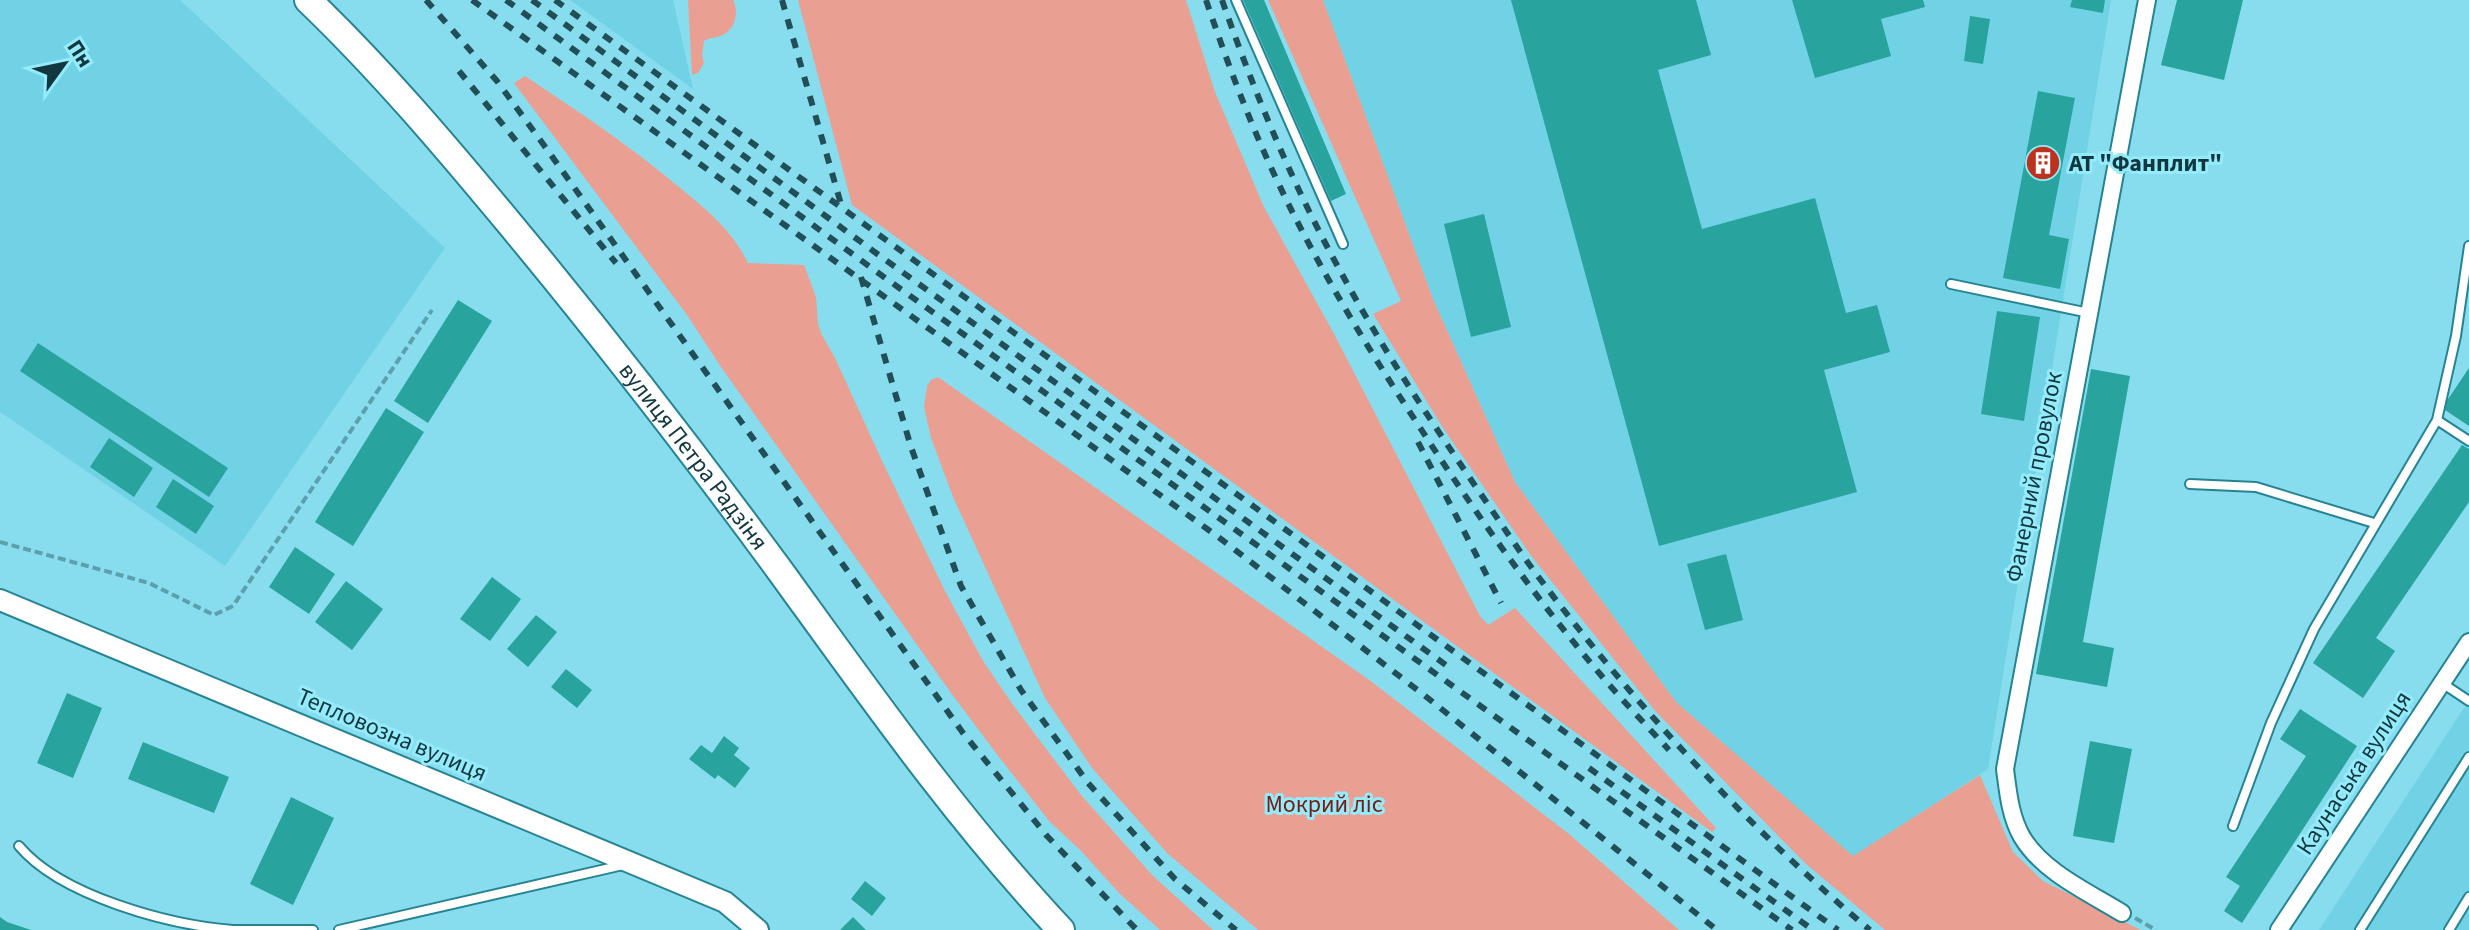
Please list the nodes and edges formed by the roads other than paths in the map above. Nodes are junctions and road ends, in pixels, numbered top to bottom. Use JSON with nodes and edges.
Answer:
{"nodes":[{"id":1,"x":308,"y":0,"type":"edge"},
{"id":2,"x":1236,"y":0,"type":"edge"},
{"id":3,"x":2147,"y":0,"type":"edge"},
{"id":4,"x":1343,"y":244,"type":"dead end"},
{"id":5,"x":2469,"y":246,"type":"edge"},
{"id":6,"x":1951,"y":284,"type":"dead end"},
{"id":7,"x":2089,"y":313,"type":"junction"},
{"id":8,"x":2437,"y":420,"type":"junction"},
{"id":9,"x":2469,"y":441,"type":"edge"},
{"id":10,"x":2190,"y":484,"type":"dead end"},
{"id":11,"x":2374,"y":523,"type":"junction"},
{"id":12,"x":0,"y":600,"type":"edge"},
{"id":13,"x":2469,"y":642,"type":"edge"},
{"id":14,"x":2442,"y":683,"type":"junction"},
{"id":15,"x":2469,"y":701,"type":"edge"},
{"id":16,"x":2469,"y":757,"type":"edge"},
{"id":17,"x":2233,"y":826,"type":"dead end"},
{"id":18,"x":19,"y":846,"type":"dead end"},
{"id":19,"x":630,"y":863,"type":"junction"},
{"id":20,"x":2469,"y":897,"type":"edge"},
{"id":21,"x":2122,"y":913,"type":"dead end"},
{"id":22,"x":313,"y":930,"type":"edge"},
{"id":23,"x":339,"y":930,"type":"edge"},
{"id":24,"x":758,"y":930,"type":"edge"},
{"id":25,"x":1061,"y":930,"type":"edge"},
{"id":26,"x":2279,"y":930,"type":"edge"},
{"id":27,"x":2360,"y":930,"type":"edge"},
{"id":28,"x":2449,"y":930,"type":"edge"}],
"edges":[{"from":1,"to":25,"type":"main road","name":"вулиця Петра Радзіня"},
{"from":2,"to":4,"type":"lane"},
{"from":3,"to":7,"type":"street","name":"Фанерний провулок"},
{"from":5,"to":8,"type":"lane"},
{"from":6,"to":7,"type":"lane"},
{"from":7,"to":21,"type":"street","name":"Фанерний провулок"},
{"from":8,"to":9,"type":"lane"},
{"from":8,"to":11,"type":"lane"},
{"from":10,"to":11,"type":"lane"},
{"from":11,"to":17,"type":"lane"},
{"from":12,"to":19,"type":"street","name":"Тепловозна вулиця"},
{"from":13,"to":14,"type":"street","name":"Каунаська вулиця"},
{"from":14,"to":15,"type":"lane"},
{"from":14,"to":26,"type":"street","name":"Каунаська вулиця"},
{"from":16,"to":27,"type":"lane"},
{"from":18,"to":22,"type":"lane"},
{"from":19,"to":23,"type":"lane"},
{"from":19,"to":24,"type":"street","name":"Тепловозна вулиця"},
{"from":20,"to":28,"type":"lane"}]}
